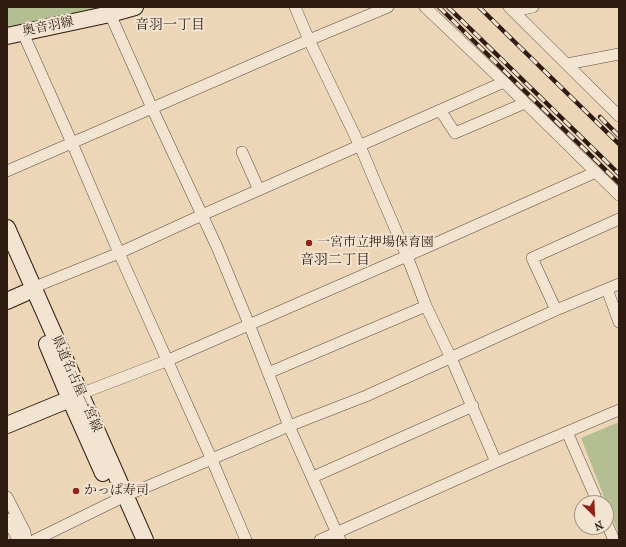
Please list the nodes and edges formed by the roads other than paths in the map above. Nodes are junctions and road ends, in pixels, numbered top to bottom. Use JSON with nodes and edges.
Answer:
{"nodes":[{"id":1,"x":135,"y":7,"type":"edge"},
{"id":2,"x":295,"y":7,"type":"edge"},
{"id":3,"x":388,"y":7,"type":"edge"},
{"id":4,"x":425,"y":7,"type":"edge"},
{"id":5,"x":533,"y":7,"type":"edge"},
{"id":6,"x":512,"y":9,"type":"edge"},
{"id":7,"x":109,"y":10,"type":"edge"},
{"id":8,"x":23,"y":32,"type":"junction"},
{"id":9,"x":7,"y":36,"type":"edge"},
{"id":10,"x":309,"y":40,"type":"junction"},
{"id":11,"x":619,"y":54,"type":"edge"},
{"id":12,"x":567,"y":64,"type":"junction"},
{"id":13,"x":504,"y":82,"type":"junction"},
{"id":14,"x":525,"y":103,"type":"junction"},
{"id":15,"x":152,"y":108,"type":"junction"},
{"id":16,"x":440,"y":110,"type":"junction"},
{"id":17,"x":619,"y":116,"type":"edge"},
{"id":18,"x":72,"y":143,"type":"junction"},
{"id":19,"x":360,"y":146,"type":"junction"},
{"id":20,"x":242,"y":152,"type":"dead end"},
{"id":21,"x":7,"y":171,"type":"edge"},
{"id":22,"x":596,"y":172,"type":"junction"},
{"id":23,"x":259,"y":190,"type":"junction"},
{"id":24,"x":619,"y":195,"type":"edge"},
{"id":25,"x":202,"y":215,"type":"junction"},
{"id":26,"x":619,"y":219,"type":"edge"},
{"id":27,"x":7,"y":228,"type":"edge"},
{"id":28,"x":7,"y":251,"type":"edge"},
{"id":29,"x":119,"y":253,"type":"junction"},
{"id":30,"x":407,"y":256,"type":"junction"},
{"id":31,"x":619,"y":284,"type":"edge"},
{"id":32,"x":607,"y":288,"type":"junction"},
{"id":33,"x":29,"y":291,"type":"junction"},
{"id":34,"x":7,"y":301,"type":"edge"},
{"id":35,"x":426,"y":306,"type":"junction"},
{"id":36,"x":556,"y":310,"type":"junction"},
{"id":37,"x":619,"y":322,"type":"edge"},
{"id":38,"x":249,"y":324,"type":"junction"},
{"id":39,"x":451,"y":358,"type":"junction"},
{"id":40,"x":166,"y":361,"type":"junction"},
{"id":41,"x":268,"y":373,"type":"junction"},
{"id":42,"x":76,"y":396,"type":"junction"},
{"id":43,"x":473,"y":406,"type":"junction"},
{"id":44,"x":619,"y":410,"type":"edge"},
{"id":45,"x":7,"y":426,"type":"edge"},
{"id":46,"x":289,"y":426,"type":"junction"},
{"id":47,"x":567,"y":432,"type":"junction"},
{"id":48,"x":212,"y":460,"type":"junction"},
{"id":49,"x":496,"y":462,"type":"junction"},
{"id":50,"x":313,"y":477,"type":"junction"},
{"id":51,"x":595,"y":495,"type":"edge"},
{"id":52,"x":7,"y":497,"type":"edge"},
{"id":53,"x":121,"y":499,"type":"junction"},
{"id":54,"x":7,"y":519,"type":"edge"},
{"id":55,"x":339,"y":536,"type":"edge"},
{"id":56,"x":21,"y":540,"type":"edge"},
{"id":57,"x":26,"y":540,"type":"edge"},
{"id":58,"x":35,"y":540,"type":"edge"},
{"id":59,"x":133,"y":540,"type":"edge"},
{"id":60,"x":145,"y":540,"type":"edge"},
{"id":61,"x":246,"y":540,"type":"edge"},
{"id":62,"x":320,"y":540,"type":"edge"}],
"edges":[{"from":1,"to":7,"type":"main road","name":"奥音羽線"},
{"from":2,"to":10,"type":"street"},
{"from":3,"to":10,"type":"street"},
{"from":4,"to":13,"type":"street"},
{"from":5,"to":6,"type":"street"},
{"from":6,"to":12,"type":"street"},
{"from":7,"to":8,"type":"main road","name":"奥音羽線"},
{"from":7,"to":15,"type":"street"},
{"from":8,"to":9,"type":"main road","name":"奥音羽線"},
{"from":8,"to":18,"type":"street"},
{"from":10,"to":15,"type":"street"},
{"from":10,"to":19,"type":"street"},
{"from":11,"to":12,"type":"street"},
{"from":12,"to":17,"type":"street"},
{"from":13,"to":14,"type":"street"},
{"from":13,"to":16,"type":"street"},
{"from":14,"to":16,"type":"street"},
{"from":14,"to":22,"type":"street"},
{"from":15,"to":18,"type":"street"},
{"from":15,"to":25,"type":"street"},
{"from":16,"to":19,"type":"street"},
{"from":18,"to":21,"type":"street"},
{"from":18,"to":29,"type":"street"},
{"from":19,"to":23,"type":"street"},
{"from":19,"to":30,"type":"street"},
{"from":20,"to":23,"type":"street"},
{"from":22,"to":24,"type":"street"},
{"from":22,"to":30,"type":"street"},
{"from":23,"to":25,"type":"street"},
{"from":25,"to":29,"type":"street"},
{"from":25,"to":38,"type":"street"},
{"from":26,"to":36,"type":"street"},
{"from":27,"to":33,"type":"main road","name":"県道名古屋一宮線"},
{"from":28,"to":33,"type":"main road","name":"県道名古屋一宮線"},
{"from":29,"to":33,"type":"street"},
{"from":29,"to":40,"type":"street"},
{"from":30,"to":35,"type":"street"},
{"from":30,"to":38,"type":"street"},
{"from":31,"to":32,"type":"street"},
{"from":32,"to":36,"type":"street"},
{"from":32,"to":37,"type":"street"},
{"from":33,"to":34,"type":"main road"},
{"from":33,"to":42,"type":"main road","name":"県道名古屋一宮線"},
{"from":35,"to":39,"type":"street"},
{"from":35,"to":41,"type":"street"},
{"from":36,"to":39,"type":"street"},
{"from":38,"to":40,"type":"street"},
{"from":38,"to":41,"type":"street"},
{"from":39,"to":43,"type":"street"},
{"from":39,"to":46,"type":"street"},
{"from":40,"to":42,"type":"street"},
{"from":40,"to":48,"type":"street"},
{"from":41,"to":46,"type":"street"},
{"from":42,"to":45,"type":"main road"},
{"from":42,"to":53,"type":"main road","name":"県道名古屋一宮線"},
{"from":43,"to":49,"type":"street"},
{"from":43,"to":50,"type":"street"},
{"from":44,"to":47,"type":"street"},
{"from":46,"to":48,"type":"street"},
{"from":46,"to":50,"type":"street"},
{"from":47,"to":49,"type":"street"},
{"from":47,"to":51,"type":"street"},
{"from":48,"to":53,"type":"street"},
{"from":48,"to":61,"type":"street"},
{"from":49,"to":55,"type":"street"},
{"from":50,"to":55,"type":"street"},
{"from":52,"to":57,"type":"street"},
{"from":53,"to":58,"type":"street"},
{"from":53,"to":59,"type":"main road","name":"県道名古屋一宮線"},
{"from":53,"to":60,"type":"main road","name":"県道名古屋一宮線"},
{"from":54,"to":56,"type":"street"},
{"from":55,"to":62,"type":"street"}]}
